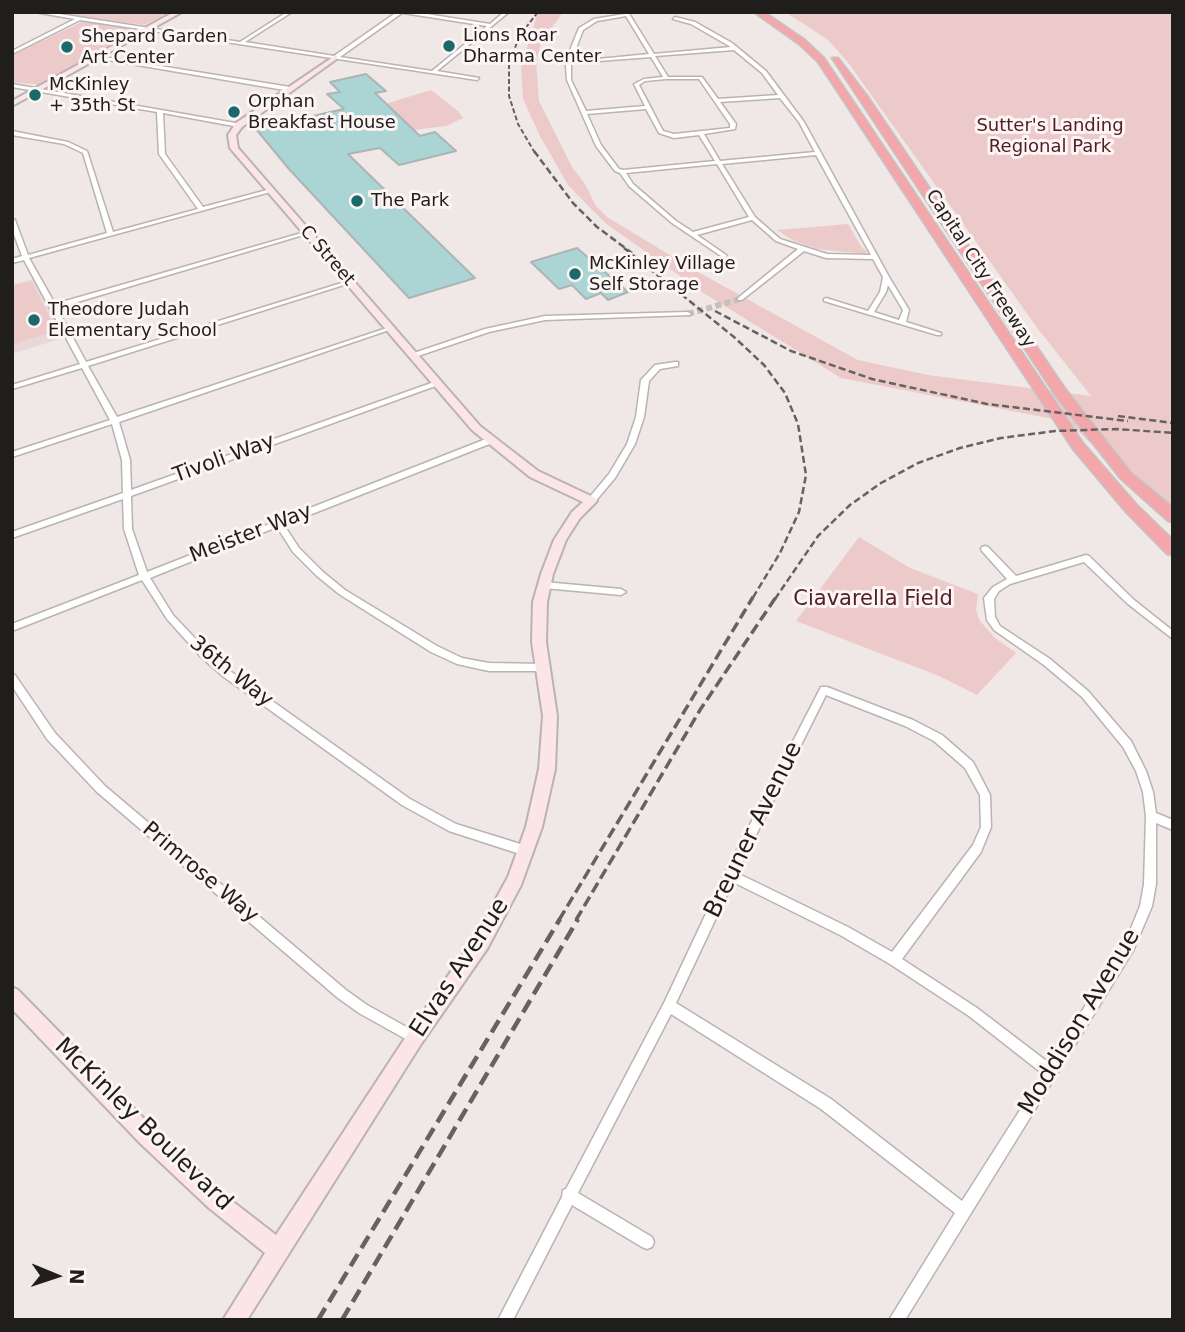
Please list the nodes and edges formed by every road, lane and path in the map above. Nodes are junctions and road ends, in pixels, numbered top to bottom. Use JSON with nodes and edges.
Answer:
{"nodes":[{"id":1,"x":36,"y":12,"type":"edge"},
{"id":2,"x":179,"y":12,"type":"edge"},
{"id":3,"x":290,"y":12,"type":"edge"},
{"id":4,"x":401,"y":12,"type":"edge"},
{"id":5,"x":507,"y":12,"type":"edge"},
{"id":6,"x":758,"y":12,"type":"edge"},
{"id":7,"x":771,"y":12,"type":"edge"},
{"id":8,"x":627,"y":14,"type":"edge"},
{"id":9,"x":675,"y":18,"type":"dead end"},
{"id":10,"x":79,"y":19,"type":"junction"},
{"id":11,"x":491,"y":25,"type":"junction"},
{"id":12,"x":151,"y":28,"type":"junction"},
{"id":13,"x":12,"y":42,"type":"edge"},
{"id":14,"x":241,"y":43,"type":"junction"},
{"id":15,"x":28,"y":45,"type":"junction"},
{"id":16,"x":735,"y":48,"type":"junction"},
{"id":17,"x":12,"y":53,"type":"edge"},
{"id":18,"x":653,"y":56,"type":"junction"},
{"id":19,"x":98,"y":57,"type":"junction"},
{"id":20,"x":336,"y":57,"type":"junction"},
{"id":21,"x":569,"y":60,"type":"junction"},
{"id":22,"x":433,"y":72,"type":"junction"},
{"id":23,"x":667,"y":78,"type":"junction"},
{"id":24,"x":477,"y":79,"type":"dead end"},
{"id":25,"x":12,"y":85,"type":"edge"},
{"id":26,"x":40,"y":89,"type":"junction"},
{"id":27,"x":290,"y":89,"type":"junction"},
{"id":28,"x":782,"y":96,"type":"junction"},
{"id":29,"x":718,"y":101,"type":"junction"},
{"id":30,"x":12,"y":104,"type":"edge"},
{"id":31,"x":648,"y":107,"type":"junction"},
{"id":32,"x":160,"y":111,"type":"junction"},
{"id":33,"x":584,"y":113,"type":"junction"},
{"id":34,"x":239,"y":125,"type":"junction"},
{"id":35,"x":12,"y":133,"type":"edge"},
{"id":36,"x":701,"y":134,"type":"junction"},
{"id":37,"x":818,"y":153,"type":"junction"},
{"id":38,"x":718,"y":161,"type":"junction"},
{"id":39,"x":622,"y":172,"type":"junction"},
{"id":40,"x":271,"y":191,"type":"junction"},
{"id":41,"x":202,"y":210,"type":"junction"},
{"id":42,"x":753,"y":218,"type":"junction"},
{"id":43,"x":12,"y":220,"type":"edge"},
{"id":44,"x":307,"y":233,"type":"junction"},
{"id":45,"x":693,"y":234,"type":"junction"},
{"id":46,"x":111,"y":235,"type":"junction"},
{"id":47,"x":801,"y":250,"type":"junction"},
{"id":48,"x":724,"y":256,"type":"dead end"},
{"id":49,"x":876,"y":257,"type":"junction"},
{"id":50,"x":26,"y":258,"type":"junction"},
{"id":51,"x":12,"y":261,"type":"edge"},
{"id":52,"x":886,"y":277,"type":"junction"},
{"id":53,"x":350,"y":282,"type":"junction"},
{"id":54,"x":737,"y":298,"type":"tunnel mouth"},
{"id":55,"x":825,"y":300,"type":"dead end"},
{"id":56,"x":52,"y":307,"type":"junction"},
{"id":57,"x":685,"y":312,"type":"tunnel mouth"},
{"id":58,"x":870,"y":313,"type":"junction"},
{"id":59,"x":902,"y":322,"type":"junction"},
{"id":60,"x":389,"y":329,"type":"junction"},
{"id":61,"x":939,"y":334,"type":"dead end"},
{"id":62,"x":412,"y":355,"type":"junction"},
{"id":63,"x":84,"y":364,"type":"junction"},
{"id":64,"x":675,"y":364,"type":"dead end"},
{"id":65,"x":436,"y":384,"type":"junction"},
{"id":66,"x":12,"y":387,"type":"edge"},
{"id":67,"x":115,"y":421,"type":"junction"},
{"id":68,"x":489,"y":441,"type":"junction"},
{"id":69,"x":12,"y":455,"type":"edge"},
{"id":70,"x":125,"y":494,"type":"junction"},
{"id":71,"x":591,"y":501,"type":"junction"},
{"id":72,"x":1173,"y":517,"type":"edge"},
{"id":73,"x":279,"y":523,"type":"junction"},
{"id":74,"x":12,"y":535,"type":"edge"},
{"id":75,"x":985,"y":549,"type":"dead end"},
{"id":76,"x":1173,"y":550,"type":"edge"},
{"id":77,"x":144,"y":576,"type":"junction"},
{"id":78,"x":1014,"y":580,"type":"junction"},
{"id":79,"x":544,"y":585,"type":"junction"},
{"id":80,"x":621,"y":592,"type":"dead end"},
{"id":81,"x":12,"y":628,"type":"edge"},
{"id":82,"x":1173,"y":636,"type":"edge"},
{"id":83,"x":544,"y":668,"type":"junction"},
{"id":84,"x":12,"y":678,"type":"edge"},
{"id":85,"x":1152,"y":816,"type":"junction"},
{"id":86,"x":1173,"y":825,"type":"edge"},
{"id":87,"x":526,"y":851,"type":"junction"},
{"id":88,"x":730,"y":875,"type":"junction"},
{"id":89,"x":894,"y":960,"type":"junction"},
{"id":90,"x":12,"y":996,"type":"edge"},
{"id":91,"x":669,"y":1005,"type":"junction"},
{"id":92,"x":415,"y":1038,"type":"junction"},
{"id":93,"x":1051,"y":1072,"type":"junction"},
{"id":94,"x":568,"y":1195,"type":"junction"},
{"id":95,"x":964,"y":1211,"type":"junction"},
{"id":96,"x":647,"y":1242,"type":"dead end"},
{"id":97,"x":278,"y":1250,"type":"junction"},
{"id":98,"x":234,"y":1320,"type":"edge"},
{"id":99,"x":505,"y":1320,"type":"edge"},
{"id":100,"x":896,"y":1320,"type":"edge"}],
"edges":[{"from":1,"to":10,"type":"street"},
{"from":2,"to":12,"type":"street"},
{"from":3,"to":14,"type":"street"},
{"from":4,"to":11,"type":"street"},
{"from":4,"to":20,"type":"street"},
{"from":5,"to":11,"type":"street"},
{"from":6,"to":76,"type":"highway","name":"Capital City Freeway"},
{"from":7,"to":72,"type":"highway","name":"Capital City Freeway"},
{"from":8,"to":18,"type":"street"},
{"from":8,"to":21,"type":"street"},
{"from":9,"to":16,"type":"street"},
{"from":10,"to":12,"type":"street"},
{"from":10,"to":15,"type":"street"},
{"from":11,"to":22,"type":"street"},
{"from":12,"to":14,"type":"street"},
{"from":12,"to":19,"type":"street"},
{"from":13,"to":15,"type":"street"},
{"from":14,"to":20,"type":"street"},
{"from":15,"to":17,"type":"street"},
{"from":16,"to":18,"type":"street"},
{"from":16,"to":28,"type":"street"},
{"from":18,"to":21,"type":"street"},
{"from":18,"to":23,"type":"street"},
{"from":19,"to":26,"type":"street"},
{"from":19,"to":27,"type":"street"},
{"from":20,"to":22,"type":"street"},
{"from":20,"to":27,"type":"street"},
{"from":21,"to":33,"type":"street"},
{"from":22,"to":24,"type":"street"},
{"from":23,"to":29,"type":"street"},
{"from":23,"to":31,"type":"street"},
{"from":25,"to":26,"type":"street"},
{"from":26,"to":30,"type":"street"},
{"from":26,"to":32,"type":"street"},
{"from":27,"to":34,"type":"street"},
{"from":28,"to":29,"type":"street"},
{"from":28,"to":37,"type":"street"},
{"from":29,"to":36,"type":"street"},
{"from":31,"to":33,"type":"street"},
{"from":31,"to":36,"type":"street"},
{"from":32,"to":34,"type":"street"},
{"from":32,"to":41,"type":"street"},
{"from":33,"to":39,"type":"street"},
{"from":34,"to":40,"type":"street","name":"C Street"},
{"from":35,"to":46,"type":"street"},
{"from":36,"to":38,"type":"street"},
{"from":37,"to":38,"type":"street"},
{"from":37,"to":49,"type":"street"},
{"from":38,"to":39,"type":"street"},
{"from":38,"to":42,"type":"street"},
{"from":39,"to":45,"type":"street"},
{"from":40,"to":41,"type":"street"},
{"from":40,"to":44,"type":"street","name":"C Street"},
{"from":41,"to":46,"type":"street"},
{"from":42,"to":45,"type":"street"},
{"from":42,"to":47,"type":"street"},
{"from":43,"to":50,"type":"street","name":"36th Way"},
{"from":44,"to":53,"type":"street","name":"C Street"},
{"from":44,"to":56,"type":"street"},
{"from":45,"to":48,"type":"street"},
{"from":46,"to":50,"type":"street"},
{"from":47,"to":49,"type":"street"},
{"from":47,"to":54,"type":"street"},
{"from":49,"to":52,"type":"street"},
{"from":50,"to":51,"type":"street"},
{"from":50,"to":56,"type":"street","name":"36th Way"},
{"from":52,"to":58,"type":"street"},
{"from":52,"to":59,"type":"street"},
{"from":53,"to":60,"type":"street","name":"C Street"},
{"from":53,"to":63,"type":"street"},
{"from":55,"to":58,"type":"street"},
{"from":56,"to":63,"type":"street","name":"36th Way"},
{"from":57,"to":62,"type":"street"},
{"from":58,"to":59,"type":"street"},
{"from":59,"to":61,"type":"street"},
{"from":60,"to":62,"type":"street","name":"C Street"},
{"from":60,"to":67,"type":"street"},
{"from":62,"to":65,"type":"street","name":"C Street"},
{"from":63,"to":66,"type":"street"},
{"from":63,"to":67,"type":"street","name":"36th Way"},
{"from":64,"to":71,"type":"street"},
{"from":65,"to":68,"type":"street","name":"C Street"},
{"from":65,"to":70,"type":"street","name":"Tivoli Way"},
{"from":67,"to":69,"type":"street"},
{"from":67,"to":70,"type":"street","name":"36th Way"},
{"from":68,"to":71,"type":"street","name":"C Street"},
{"from":68,"to":73,"type":"street","name":"Meister Way"},
{"from":70,"to":74,"type":"street","name":"Tivoli Way"},
{"from":70,"to":77,"type":"street","name":"36th Way"},
{"from":71,"to":79,"type":"street","name":"Elvas Avenue"},
{"from":73,"to":77,"type":"street","name":"Meister Way"},
{"from":73,"to":83,"type":"street"},
{"from":75,"to":78,"type":"street"},
{"from":77,"to":81,"type":"street","name":"Meister Way"},
{"from":77,"to":87,"type":"street","name":"36th Way"},
{"from":78,"to":82,"type":"street"},
{"from":78,"to":85,"type":"street","name":"Moddison Avenue"},
{"from":79,"to":80,"type":"street"},
{"from":79,"to":83,"type":"street","name":"Elvas Avenue"},
{"from":83,"to":87,"type":"street","name":"Elvas Avenue"},
{"from":84,"to":92,"type":"street","name":"Primrose Way"},
{"from":85,"to":86,"type":"street"},
{"from":85,"to":93,"type":"street","name":"Moddison Avenue"},
{"from":87,"to":92,"type":"street","name":"Elvas Avenue"},
{"from":88,"to":89,"type":"street"},
{"from":88,"to":89,"type":"street","name":"Breuner Avenue"},
{"from":88,"to":91,"type":"street","name":"Breuner Avenue"},
{"from":89,"to":93,"type":"street"},
{"from":90,"to":97,"type":"street","name":"McKinley Boulevard"},
{"from":91,"to":94,"type":"street","name":"Breuner Avenue"},
{"from":91,"to":95,"type":"street"},
{"from":92,"to":97,"type":"street","name":"Elvas Avenue"},
{"from":93,"to":95,"type":"street","name":"Moddison Avenue"},
{"from":94,"to":96,"type":"street"},
{"from":94,"to":99,"type":"street","name":"Breuner Avenue"},
{"from":95,"to":100,"type":"street","name":"Moddison Avenue"},
{"from":97,"to":98,"type":"street","name":"Elvas Avenue"}]}
